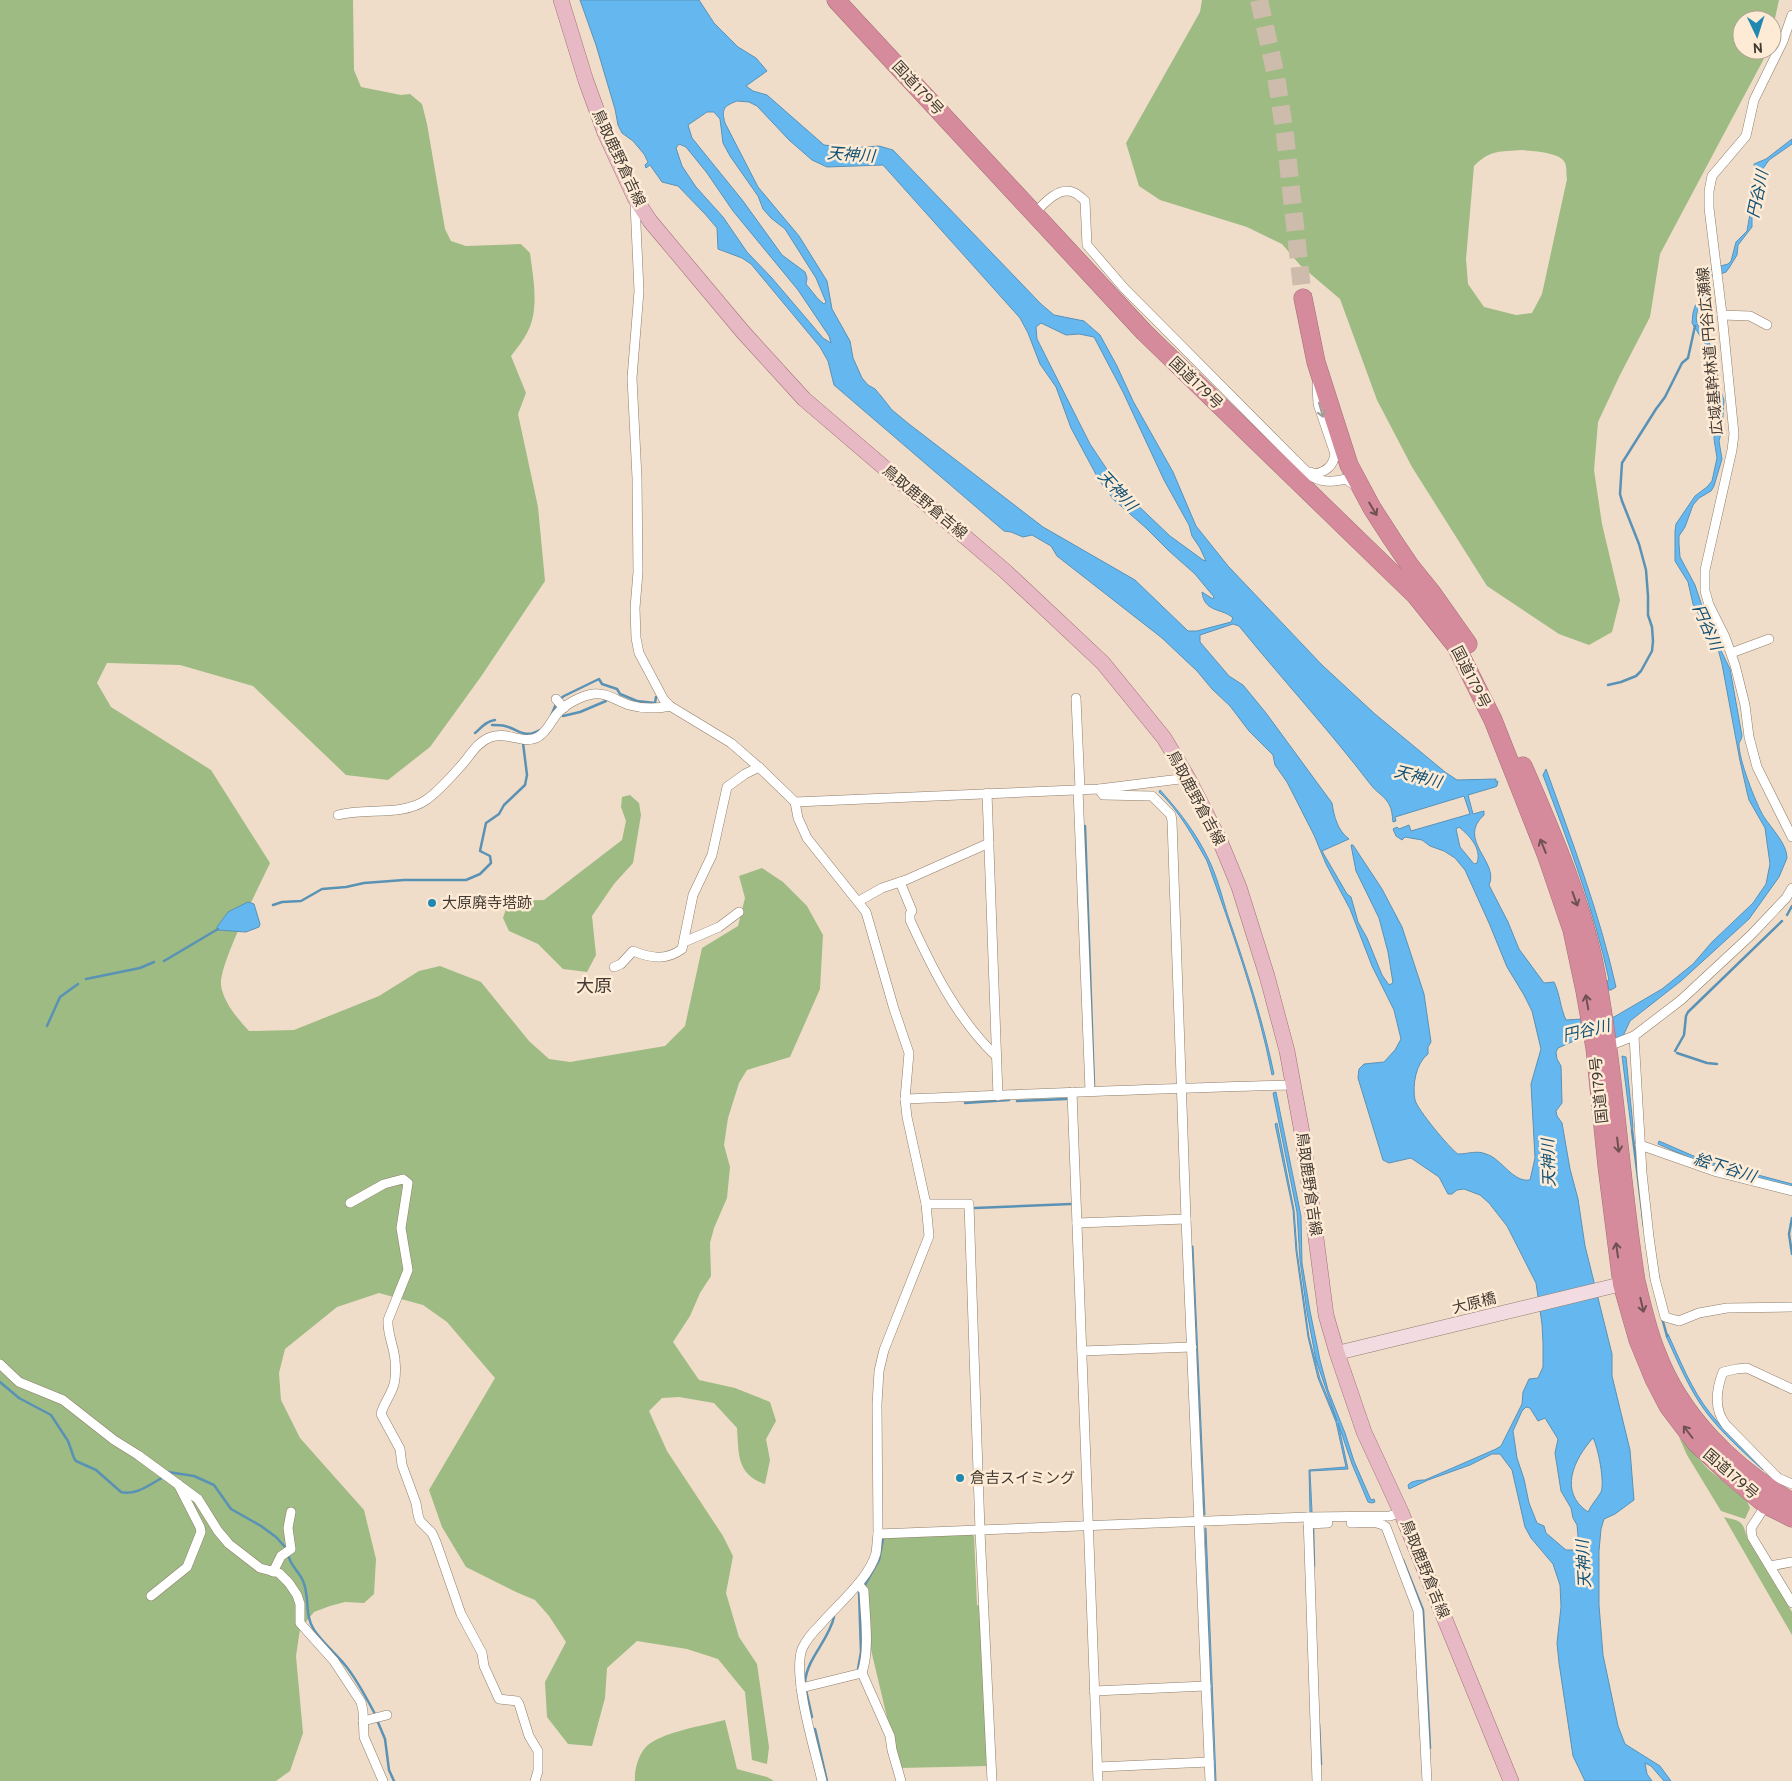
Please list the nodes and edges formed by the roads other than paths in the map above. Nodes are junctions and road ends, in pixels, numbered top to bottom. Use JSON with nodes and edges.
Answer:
{"nodes":[{"id":1,"x":561,"y":0,"type":"edge"},
{"id":2,"x":836,"y":0,"type":"edge"},
{"id":3,"x":1792,"y":15,"type":"edge"},
{"id":4,"x":635,"y":198,"type":"junction"},
{"id":5,"x":1035,"y":213,"type":"junction"},
{"id":6,"x":1303,"y":298,"type":"tunnel mouth"},
{"id":7,"x":1722,"y":315,"type":"junction"},
{"id":8,"x":1767,"y":325,"type":"dead end"},
{"id":9,"x":1316,"y":362,"type":"junction"},
{"id":10,"x":1303,"y":468,"type":"junction"},
{"id":11,"x":1362,"y":490,"type":"junction"},
{"id":12,"x":1769,"y":639,"type":"dead end"},
{"id":13,"x":1731,"y":653,"type":"junction"},
{"id":14,"x":1076,"y":698,"type":"dead end"},
{"id":15,"x":556,"y":699,"type":"dead end"},
{"id":16,"x":670,"y":706,"type":"junction"},
{"id":17,"x":564,"y":708,"type":"junction"},
{"id":18,"x":759,"y":767,"type":"junction"},
{"id":19,"x":1188,"y":778,"type":"junction"},
{"id":20,"x":1079,"y":789,"type":"junction"},
{"id":21,"x":1099,"y":789,"type":"junction"},
{"id":22,"x":987,"y":793,"type":"junction"},
{"id":23,"x":795,"y":802,"type":"junction"},
{"id":24,"x":338,"y":815,"type":"dead end"},
{"id":25,"x":1792,"y":837,"type":"edge"},
{"id":26,"x":989,"y":843,"type":"junction"},
{"id":27,"x":900,"y":882,"type":"junction"},
{"id":28,"x":1792,"y":888,"type":"edge"},
{"id":29,"x":859,"y":901,"type":"junction"},
{"id":30,"x":739,"y":912,"type":"dead end"},
{"id":31,"x":684,"y":942,"type":"junction"},
{"id":32,"x":614,"y":967,"type":"dead end"},
{"id":33,"x":1634,"y":1036,"type":"junction"},
{"id":34,"x":1601,"y":1048,"type":"junction"},
{"id":35,"x":996,"y":1056,"type":"junction"},
{"id":36,"x":1293,"y":1085,"type":"junction"},
{"id":37,"x":1182,"y":1088,"type":"junction"},
{"id":38,"x":1090,"y":1091,"type":"junction"},
{"id":39,"x":1072,"y":1092,"type":"junction"},
{"id":40,"x":998,"y":1096,"type":"junction"},
{"id":41,"x":905,"y":1099,"type":"junction"},
{"id":42,"x":1640,"y":1144,"type":"junction"},
{"id":43,"x":1792,"y":1191,"type":"edge"},
{"id":44,"x":350,"y":1203,"type":"dead end"},
{"id":45,"x":926,"y":1204,"type":"junction"},
{"id":46,"x":1186,"y":1219,"type":"junction"},
{"id":47,"x":1077,"y":1222,"type":"junction"},
{"id":48,"x":1629,"y":1283,"type":"junction"},
{"id":49,"x":1792,"y":1307,"type":"edge"},
{"id":50,"x":1192,"y":1347,"type":"junction"},
{"id":51,"x":1082,"y":1351,"type":"junction"},
{"id":52,"x":1337,"y":1354,"type":"junction"},
{"id":53,"x":0,"y":1364,"type":"edge"},
{"id":54,"x":1792,"y":1389,"type":"edge"},
{"id":55,"x":178,"y":1484,"type":"junction"},
{"id":56,"x":1792,"y":1484,"type":"edge"},
{"id":57,"x":1792,"y":1502,"type":"edge"},
{"id":58,"x":1766,"y":1505,"type":"junction"},
{"id":59,"x":291,"y":1512,"type":"dead end"},
{"id":60,"x":1401,"y":1512,"type":"junction"},
{"id":61,"x":1792,"y":1518,"type":"edge"},
{"id":62,"x":1308,"y":1520,"type":"junction"},
{"id":63,"x":1199,"y":1521,"type":"junction"},
{"id":64,"x":1089,"y":1527,"type":"junction"},
{"id":65,"x":980,"y":1531,"type":"junction"},
{"id":66,"x":878,"y":1534,"type":"junction"},
{"id":67,"x":1792,"y":1562,"type":"edge"},
{"id":68,"x":1770,"y":1566,"type":"junction"},
{"id":69,"x":273,"y":1572,"type":"junction"},
{"id":70,"x":858,"y":1584,"type":"junction"},
{"id":71,"x":151,"y":1596,"type":"dead end"},
{"id":72,"x":1792,"y":1603,"type":"edge"},
{"id":73,"x":862,"y":1674,"type":"junction"},
{"id":74,"x":1206,"y":1686,"type":"junction"},
{"id":75,"x":801,"y":1688,"type":"junction"},
{"id":76,"x":1094,"y":1691,"type":"junction"},
{"id":77,"x":387,"y":1715,"type":"dead end"},
{"id":78,"x":363,"y":1720,"type":"junction"},
{"id":79,"x":1209,"y":1762,"type":"junction"},
{"id":80,"x":1098,"y":1767,"type":"junction"},
{"id":81,"x":378,"y":1779,"type":"edge"},
{"id":82,"x":535,"y":1781,"type":"edge"},
{"id":83,"x":822,"y":1781,"type":"edge"},
{"id":84,"x":901,"y":1781,"type":"edge"},
{"id":85,"x":992,"y":1781,"type":"edge"},
{"id":86,"x":1098,"y":1781,"type":"edge"},
{"id":87,"x":1210,"y":1781,"type":"edge"},
{"id":88,"x":1317,"y":1781,"type":"edge"},
{"id":89,"x":1427,"y":1781,"type":"edge"},
{"id":90,"x":1511,"y":1781,"type":"edge"}],
"edges":[{"from":1,"to":4,"type":"main road","name":"鳥取鹿野倉吉線"},
{"from":2,"to":5,"type":"highway","name":"国道179号"},
{"from":3,"to":7,"type":"street","name":"広域基幹林道 円谷広瀬線"},
{"from":4,"to":16,"type":"street"},
{"from":4,"to":19,"type":"main road","name":"鳥取鹿野倉吉線"},
{"from":5,"to":10,"type":"street"},
{"from":34,"to":5,"type":"highway","name":"国道179号","one_way":true},
{"from":6,"to":9,"type":"highway","name":"国道179号"},
{"from":7,"to":8,"type":"street"},
{"from":7,"to":13,"type":"street","name":"広域基幹林道 円谷広瀬線"},
{"from":9,"to":10,"type":"street","one_way":true},
{"from":9,"to":11,"type":"highway","name":"国道179号"},
{"from":10,"to":11,"type":"street"},
{"from":11,"to":34,"type":"highway","name":"国道179号","one_way":true},
{"from":12,"to":13,"type":"street"},
{"from":13,"to":25,"type":"street","name":"広域基幹林道 円谷広瀬線"},
{"from":14,"to":20,"type":"street"},
{"from":15,"to":17,"type":"street"},
{"from":16,"to":17,"type":"street"},
{"from":16,"to":18,"type":"street"},
{"from":17,"to":24,"type":"street"},
{"from":18,"to":23,"type":"street"},
{"from":18,"to":31,"type":"street"},
{"from":19,"to":21,"type":"street"},
{"from":19,"to":36,"type":"main road","name":"鳥取鹿野倉吉線"},
{"from":20,"to":21,"type":"street"},
{"from":20,"to":22,"type":"street"},
{"from":20,"to":38,"type":"street"},
{"from":21,"to":37,"type":"street"},
{"from":22,"to":23,"type":"street"},
{"from":22,"to":26,"type":"street"},
{"from":23,"to":29,"type":"street"},
{"from":26,"to":27,"type":"street"},
{"from":26,"to":35,"type":"street"},
{"from":27,"to":29,"type":"street"},
{"from":27,"to":35,"type":"street"},
{"from":28,"to":33,"type":"street"},
{"from":29,"to":41,"type":"street"},
{"from":30,"to":31,"type":"street"},
{"from":31,"to":32,"type":"street"},
{"from":33,"to":34,"type":"street"},
{"from":33,"to":42,"type":"street"},
{"from":34,"to":48,"type":"highway","name":"国道179号"},
{"from":35,"to":40,"type":"street"},
{"from":36,"to":37,"type":"street"},
{"from":36,"to":52,"type":"main road","name":"鳥取鹿野倉吉線"},
{"from":37,"to":38,"type":"street"},
{"from":37,"to":46,"type":"street"},
{"from":38,"to":39,"type":"street"},
{"from":39,"to":40,"type":"street"},
{"from":39,"to":47,"type":"street"},
{"from":40,"to":41,"type":"street"},
{"from":41,"to":45,"type":"street"},
{"from":42,"to":43,"type":"street"},
{"from":42,"to":49,"type":"street"},
{"from":44,"to":82,"type":"street"},
{"from":45,"to":65,"type":"street"},
{"from":45,"to":66,"type":"street"},
{"from":46,"to":47,"type":"street"},
{"from":46,"to":50,"type":"street"},
{"from":47,"to":51,"type":"street"},
{"from":48,"to":52,"type":"street","name":"大原橋"},
{"from":48,"to":57,"type":"highway","name":"国道179号","one_way":true},
{"from":58,"to":48,"type":"highway","name":"国道179号","one_way":true},
{"from":50,"to":51,"type":"street"},
{"from":50,"to":63,"type":"street"},
{"from":51,"to":64,"type":"street"},
{"from":52,"to":60,"type":"main road","name":"鳥取鹿野倉吉線"},
{"from":53,"to":55,"type":"street"},
{"from":54,"to":56,"type":"street"},
{"from":55,"to":69,"type":"street"},
{"from":55,"to":71,"type":"street"},
{"from":58,"to":61,"type":"highway","name":"国道179号"},
{"from":58,"to":68,"type":"street"},
{"from":59,"to":69,"type":"street"},
{"from":60,"to":62,"type":"street"},
{"from":60,"to":90,"type":"main road","name":"鳥取鹿野倉吉線"},
{"from":62,"to":63,"type":"street"},
{"from":62,"to":88,"type":"street"},
{"from":62,"to":89,"type":"street"},
{"from":63,"to":64,"type":"street"},
{"from":63,"to":74,"type":"street"},
{"from":64,"to":65,"type":"street"},
{"from":64,"to":76,"type":"street"},
{"from":65,"to":66,"type":"street"},
{"from":65,"to":85,"type":"street"},
{"from":66,"to":70,"type":"street"},
{"from":67,"to":68,"type":"street"},
{"from":68,"to":72,"type":"street"},
{"from":69,"to":78,"type":"street"},
{"from":70,"to":73,"type":"street"},
{"from":70,"to":75,"type":"street"},
{"from":73,"to":75,"type":"street"},
{"from":73,"to":84,"type":"street"},
{"from":74,"to":76,"type":"street"},
{"from":74,"to":79,"type":"street"},
{"from":75,"to":83,"type":"street"},
{"from":76,"to":80,"type":"street"},
{"from":77,"to":78,"type":"street"},
{"from":78,"to":81,"type":"street"},
{"from":79,"to":80,"type":"street"},
{"from":79,"to":87,"type":"street"},
{"from":80,"to":86,"type":"street"}]}
